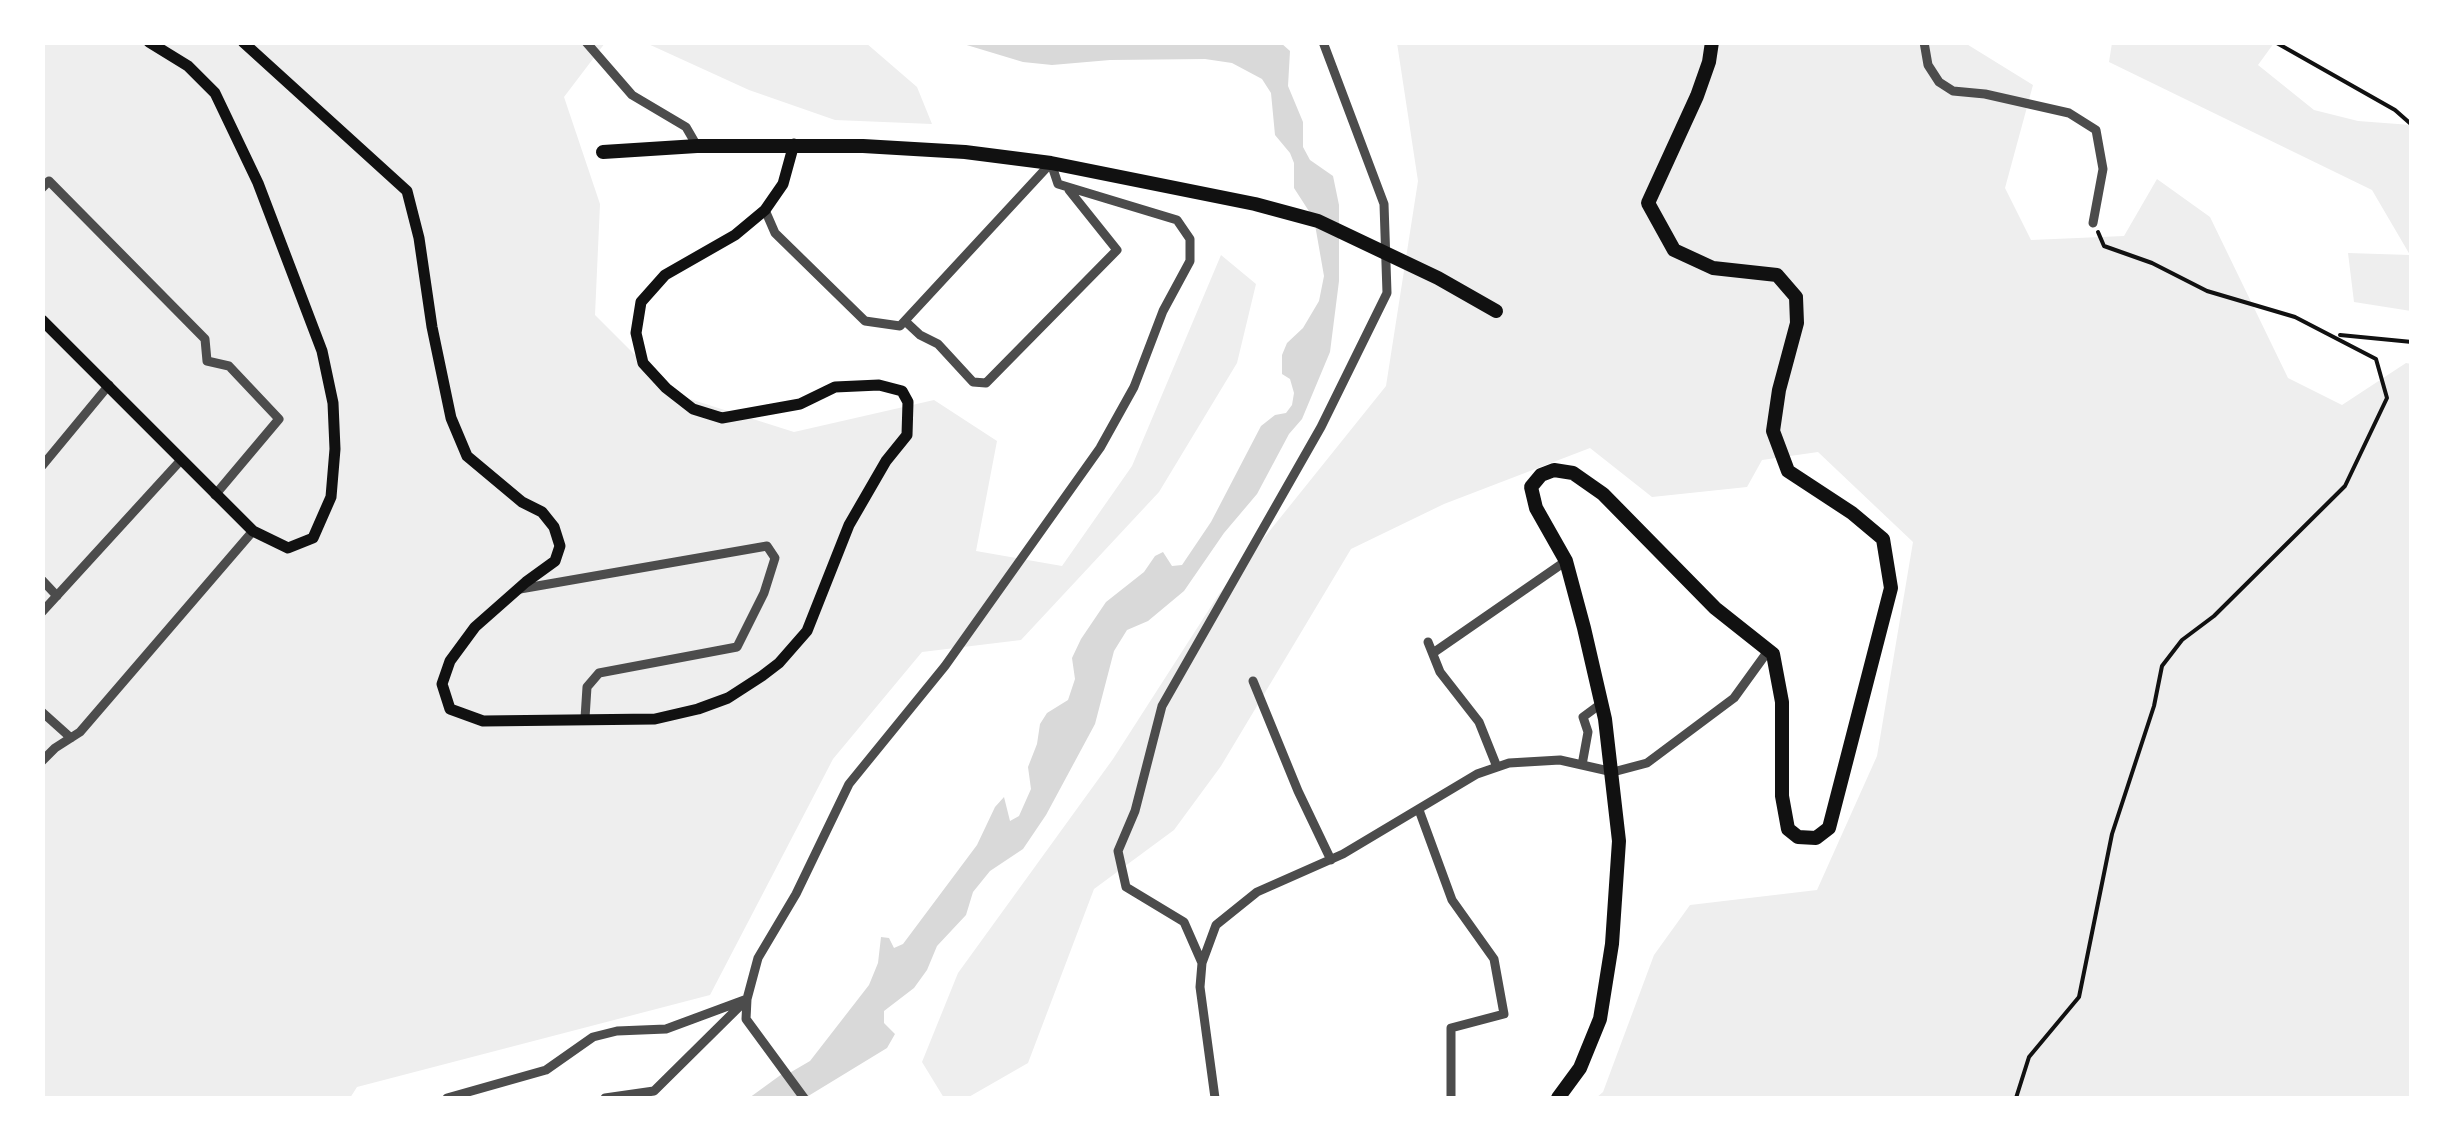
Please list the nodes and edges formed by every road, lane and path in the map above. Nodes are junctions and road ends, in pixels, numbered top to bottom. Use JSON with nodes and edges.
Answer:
{"nodes":[{"id":1,"x":148,"y":42,"type":"edge"},
{"id":2,"x":242,"y":42,"type":"edge"},
{"id":3,"x":586,"y":42,"type":"edge"},
{"id":4,"x":1323,"y":42,"type":"edge"},
{"id":5,"x":1712,"y":42,"type":"edge"},
{"id":6,"x":1924,"y":42,"type":"edge"},
{"id":7,"x":2275,"y":42,"type":"edge"},
{"id":8,"x":2412,"y":124,"type":"edge"},
{"id":9,"x":794,"y":144,"type":"junction"},
{"id":10,"x":697,"y":146,"type":"junction"},
{"id":11,"x":603,"y":152,"type":"dead end"},
{"id":12,"x":1052,"y":163,"type":"junction"},
{"id":13,"x":42,"y":188,"type":"edge"},
{"id":14,"x":1068,"y":190,"type":"junction"},
{"id":15,"x":765,"y":210,"type":"junction"},
{"id":16,"x":2094,"y":223,"type":"joint"},
{"id":17,"x":1496,"y":311,"type":"dead end"},
{"id":18,"x":42,"y":320,"type":"edge"},
{"id":19,"x":905,"y":320,"type":"junction"},
{"id":20,"x":2335,"y":335,"type":"junction"},
{"id":21,"x":2412,"y":342,"type":"edge"},
{"id":22,"x":109,"y":386,"type":"junction"},
{"id":23,"x":180,"y":460,"type":"junction"},
{"id":24,"x":42,"y":466,"type":"edge"},
{"id":25,"x":215,"y":495,"type":"junction"},
{"id":26,"x":252,"y":531,"type":"junction"},
{"id":27,"x":1566,"y":562,"type":"junction"},
{"id":28,"x":42,"y":580,"type":"edge"},
{"id":29,"x":518,"y":589,"type":"junction"},
{"id":30,"x":57,"y":596,"type":"junction"},
{"id":31,"x":42,"y":612,"type":"edge"},
{"id":32,"x":1428,"y":642,"type":"dead end"},
{"id":33,"x":1768,"y":650,"type":"junction"},
{"id":34,"x":1432,"y":653,"type":"junction"},
{"id":35,"x":1253,"y":681,"type":"dead end"},
{"id":36,"x":1602,"y":703,"type":"junction"},
{"id":37,"x":42,"y":712,"type":"edge"},
{"id":38,"x":585,"y":718,"type":"junction"},
{"id":39,"x":71,"y":738,"type":"junction"},
{"id":40,"x":42,"y":761,"type":"edge"},
{"id":41,"x":1582,"y":764,"type":"junction"},
{"id":42,"x":1497,"y":767,"type":"junction"},
{"id":43,"x":1613,"y":772,"type":"junction"},
{"id":44,"x":1418,"y":810,"type":"junction"},
{"id":45,"x":1332,"y":860,"type":"junction"},
{"id":46,"x":1202,"y":963,"type":"junction"},
{"id":47,"x":747,"y":1000,"type":"junction"},
{"id":48,"x":448,"y":1098,"type":"edge"},
{"id":49,"x":605,"y":1098,"type":"edge"},
{"id":50,"x":804,"y":1098,"type":"edge"},
{"id":51,"x":1215,"y":1098,"type":"edge"},
{"id":52,"x":1452,"y":1098,"type":"edge"},
{"id":53,"x":1558,"y":1098,"type":"edge"},
{"id":54,"x":2016,"y":1098,"type":"edge"}],
"edges":[{"from":1,"to":26,"type":"main road"},
{"from":2,"to":29,"type":"main road"},
{"from":3,"to":10,"type":"street"},
{"from":4,"to":46,"type":"street"},
{"from":5,"to":33,"type":"main road"},
{"from":6,"to":16,"type":"street"},
{"from":7,"to":8,"type":"path"},
{"from":9,"to":10,"type":"main road"},
{"from":9,"to":12,"type":"main road"},
{"from":9,"to":15,"type":"main road"},
{"from":10,"to":11,"type":"main road"},
{"from":12,"to":14,"type":"street"},
{"from":12,"to":17,"type":"main road"},
{"from":12,"to":19,"type":"street"},
{"from":13,"to":25,"type":"street"},
{"from":14,"to":19,"type":"street"},
{"from":14,"to":47,"type":"street"},
{"from":15,"to":19,"type":"street"},
{"from":15,"to":38,"type":"main road"},
{"from":16,"to":20,"type":"path"},
{"from":18,"to":22,"type":"main road"},
{"from":20,"to":21,"type":"path"},
{"from":20,"to":54,"type":"path"},
{"from":22,"to":23,"type":"main road"},
{"from":22,"to":24,"type":"street"},
{"from":23,"to":25,"type":"main road"},
{"from":23,"to":30,"type":"street"},
{"from":25,"to":26,"type":"main road"},
{"from":26,"to":39,"type":"street"},
{"from":27,"to":33,"type":"main road"},
{"from":27,"to":34,"type":"street"},
{"from":27,"to":36,"type":"main road"},
{"from":28,"to":30,"type":"street"},
{"from":29,"to":38,"type":"main road"},
{"from":29,"to":38,"type":"street"},
{"from":30,"to":31,"type":"street"},
{"from":32,"to":34,"type":"street"},
{"from":33,"to":43,"type":"street"},
{"from":34,"to":42,"type":"street"},
{"from":35,"to":45,"type":"street"},
{"from":36,"to":41,"type":"street"},
{"from":36,"to":43,"type":"main road"},
{"from":37,"to":39,"type":"street"},
{"from":39,"to":40,"type":"street"},
{"from":41,"to":42,"type":"street"},
{"from":41,"to":43,"type":"street"},
{"from":42,"to":44,"type":"street"},
{"from":43,"to":53,"type":"main road"},
{"from":44,"to":45,"type":"street"},
{"from":44,"to":52,"type":"street"},
{"from":45,"to":46,"type":"street"},
{"from":46,"to":51,"type":"street"},
{"from":47,"to":48,"type":"street"},
{"from":47,"to":49,"type":"street"},
{"from":47,"to":50,"type":"street"}]}
